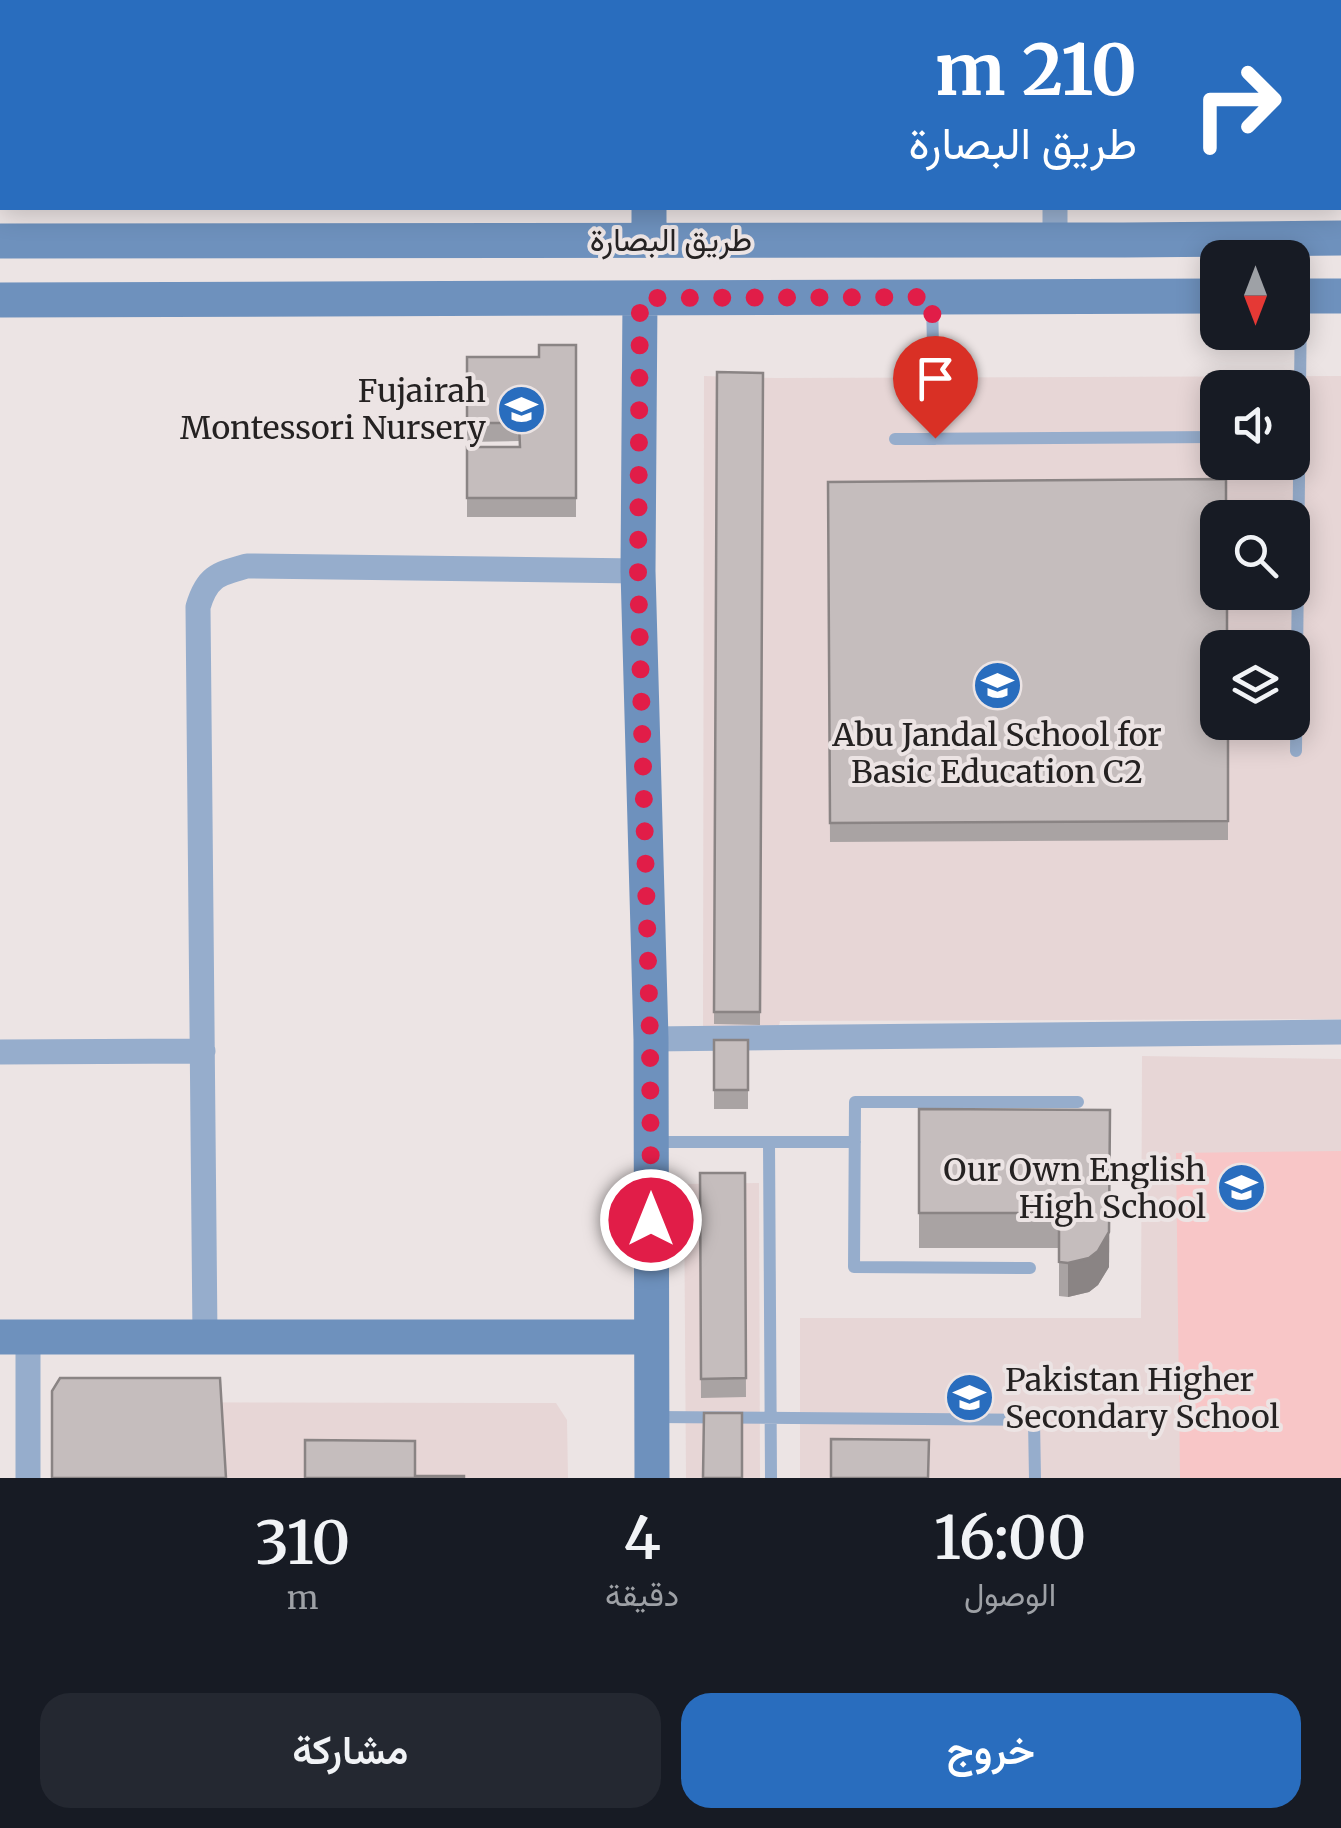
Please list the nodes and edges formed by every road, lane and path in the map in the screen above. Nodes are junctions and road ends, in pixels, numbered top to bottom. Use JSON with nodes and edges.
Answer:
{"nodes":[{"id":1,"x":1055,"y":223,"type":"edge"},
{"id":2,"x":649,"y":224,"type":"edge"},
{"id":3,"x":1341,"y":238,"type":"edge"},
{"id":4,"x":0,"y":241,"type":"edge"},
{"id":5,"x":1200,"y":296,"type":"edge"},
{"id":6,"x":1310,"y":296,"type":"edge"},
{"id":7,"x":1341,"y":296,"type":"edge"},
{"id":8,"x":932,"y":297,"type":"junction"},
{"id":9,"x":640,"y":298,"type":"junction"},
{"id":10,"x":0,"y":300,"type":"edge"},
{"id":11,"x":1200,"y":437,"type":"edge"},
{"id":12,"x":935,"y":438,"type":"junction"},
{"id":13,"x":895,"y":439,"type":"dead end"},
{"id":14,"x":1296,"y":480,"type":"edge"},
{"id":15,"x":638,"y":571,"type":"junction"},
{"id":16,"x":1296,"y":752,"type":"dead end"},
{"id":17,"x":1341,"y":1032,"type":"edge"},
{"id":18,"x":650,"y":1038,"type":"junction"},
{"id":19,"x":203,"y":1051,"type":"junction"},
{"id":20,"x":0,"y":1052,"type":"edge"},
{"id":21,"x":1078,"y":1102,"type":"dead end"},
{"id":22,"x":650,"y":1142,"type":"junction"},
{"id":23,"x":769,"y":1142,"type":"junction"},
{"id":24,"x":855,"y":1142,"type":"junction"},
{"id":25,"x":1030,"y":1268,"type":"dead end"},
{"id":26,"x":14,"y":1337,"type":"edge"},
{"id":27,"x":205,"y":1337,"type":"junction"},
{"id":28,"x":652,"y":1337,"type":"junction"},
{"id":29,"x":652,"y":1417,"type":"junction"},
{"id":30,"x":772,"y":1418,"type":"junction"},
{"id":31,"x":28,"y":1478,"type":"edge"},
{"id":32,"x":652,"y":1478,"type":"edge"},
{"id":33,"x":771,"y":1478,"type":"edge"},
{"id":34,"x":1034,"y":1478,"type":"edge"}],
"edges":[{"from":1,"to":2,"type":"street","name":"طريق البصارة"},
{"from":1,"to":3,"type":"street","name":"طريق البصارة"},
{"from":2,"to":4,"type":"street","name":"طريق البصارة"},
{"from":5,"to":8,"type":"street","name":"طريق البصارة"},
{"from":6,"to":7,"type":"street"},
{"from":8,"to":9,"type":"street","name":"طريق البصارة"},
{"from":8,"to":12,"type":"lane"},
{"from":9,"to":10,"type":"street","name":"طريق البصارة"},
{"from":9,"to":15,"type":"street"},
{"from":11,"to":12,"type":"lane"},
{"from":12,"to":13,"type":"lane"},
{"from":14,"to":16,"type":"lane"},
{"from":15,"to":18,"type":"street"},
{"from":15,"to":19,"type":"street"},
{"from":17,"to":18,"type":"street"},
{"from":18,"to":22,"type":"street"},
{"from":19,"to":20,"type":"street"},
{"from":19,"to":27,"type":"street"},
{"from":21,"to":24,"type":"lane"},
{"from":22,"to":23,"type":"lane"},
{"from":22,"to":28,"type":"street"},
{"from":23,"to":24,"type":"lane"},
{"from":23,"to":30,"type":"lane"},
{"from":24,"to":25,"type":"lane"},
{"from":26,"to":27,"type":"street"},
{"from":26,"to":31,"type":"street"},
{"from":27,"to":28,"type":"street"},
{"from":28,"to":29,"type":"street"},
{"from":29,"to":30,"type":"lane"},
{"from":29,"to":32,"type":"street"},
{"from":30,"to":33,"type":"lane"},
{"from":30,"to":34,"type":"lane"}]}
